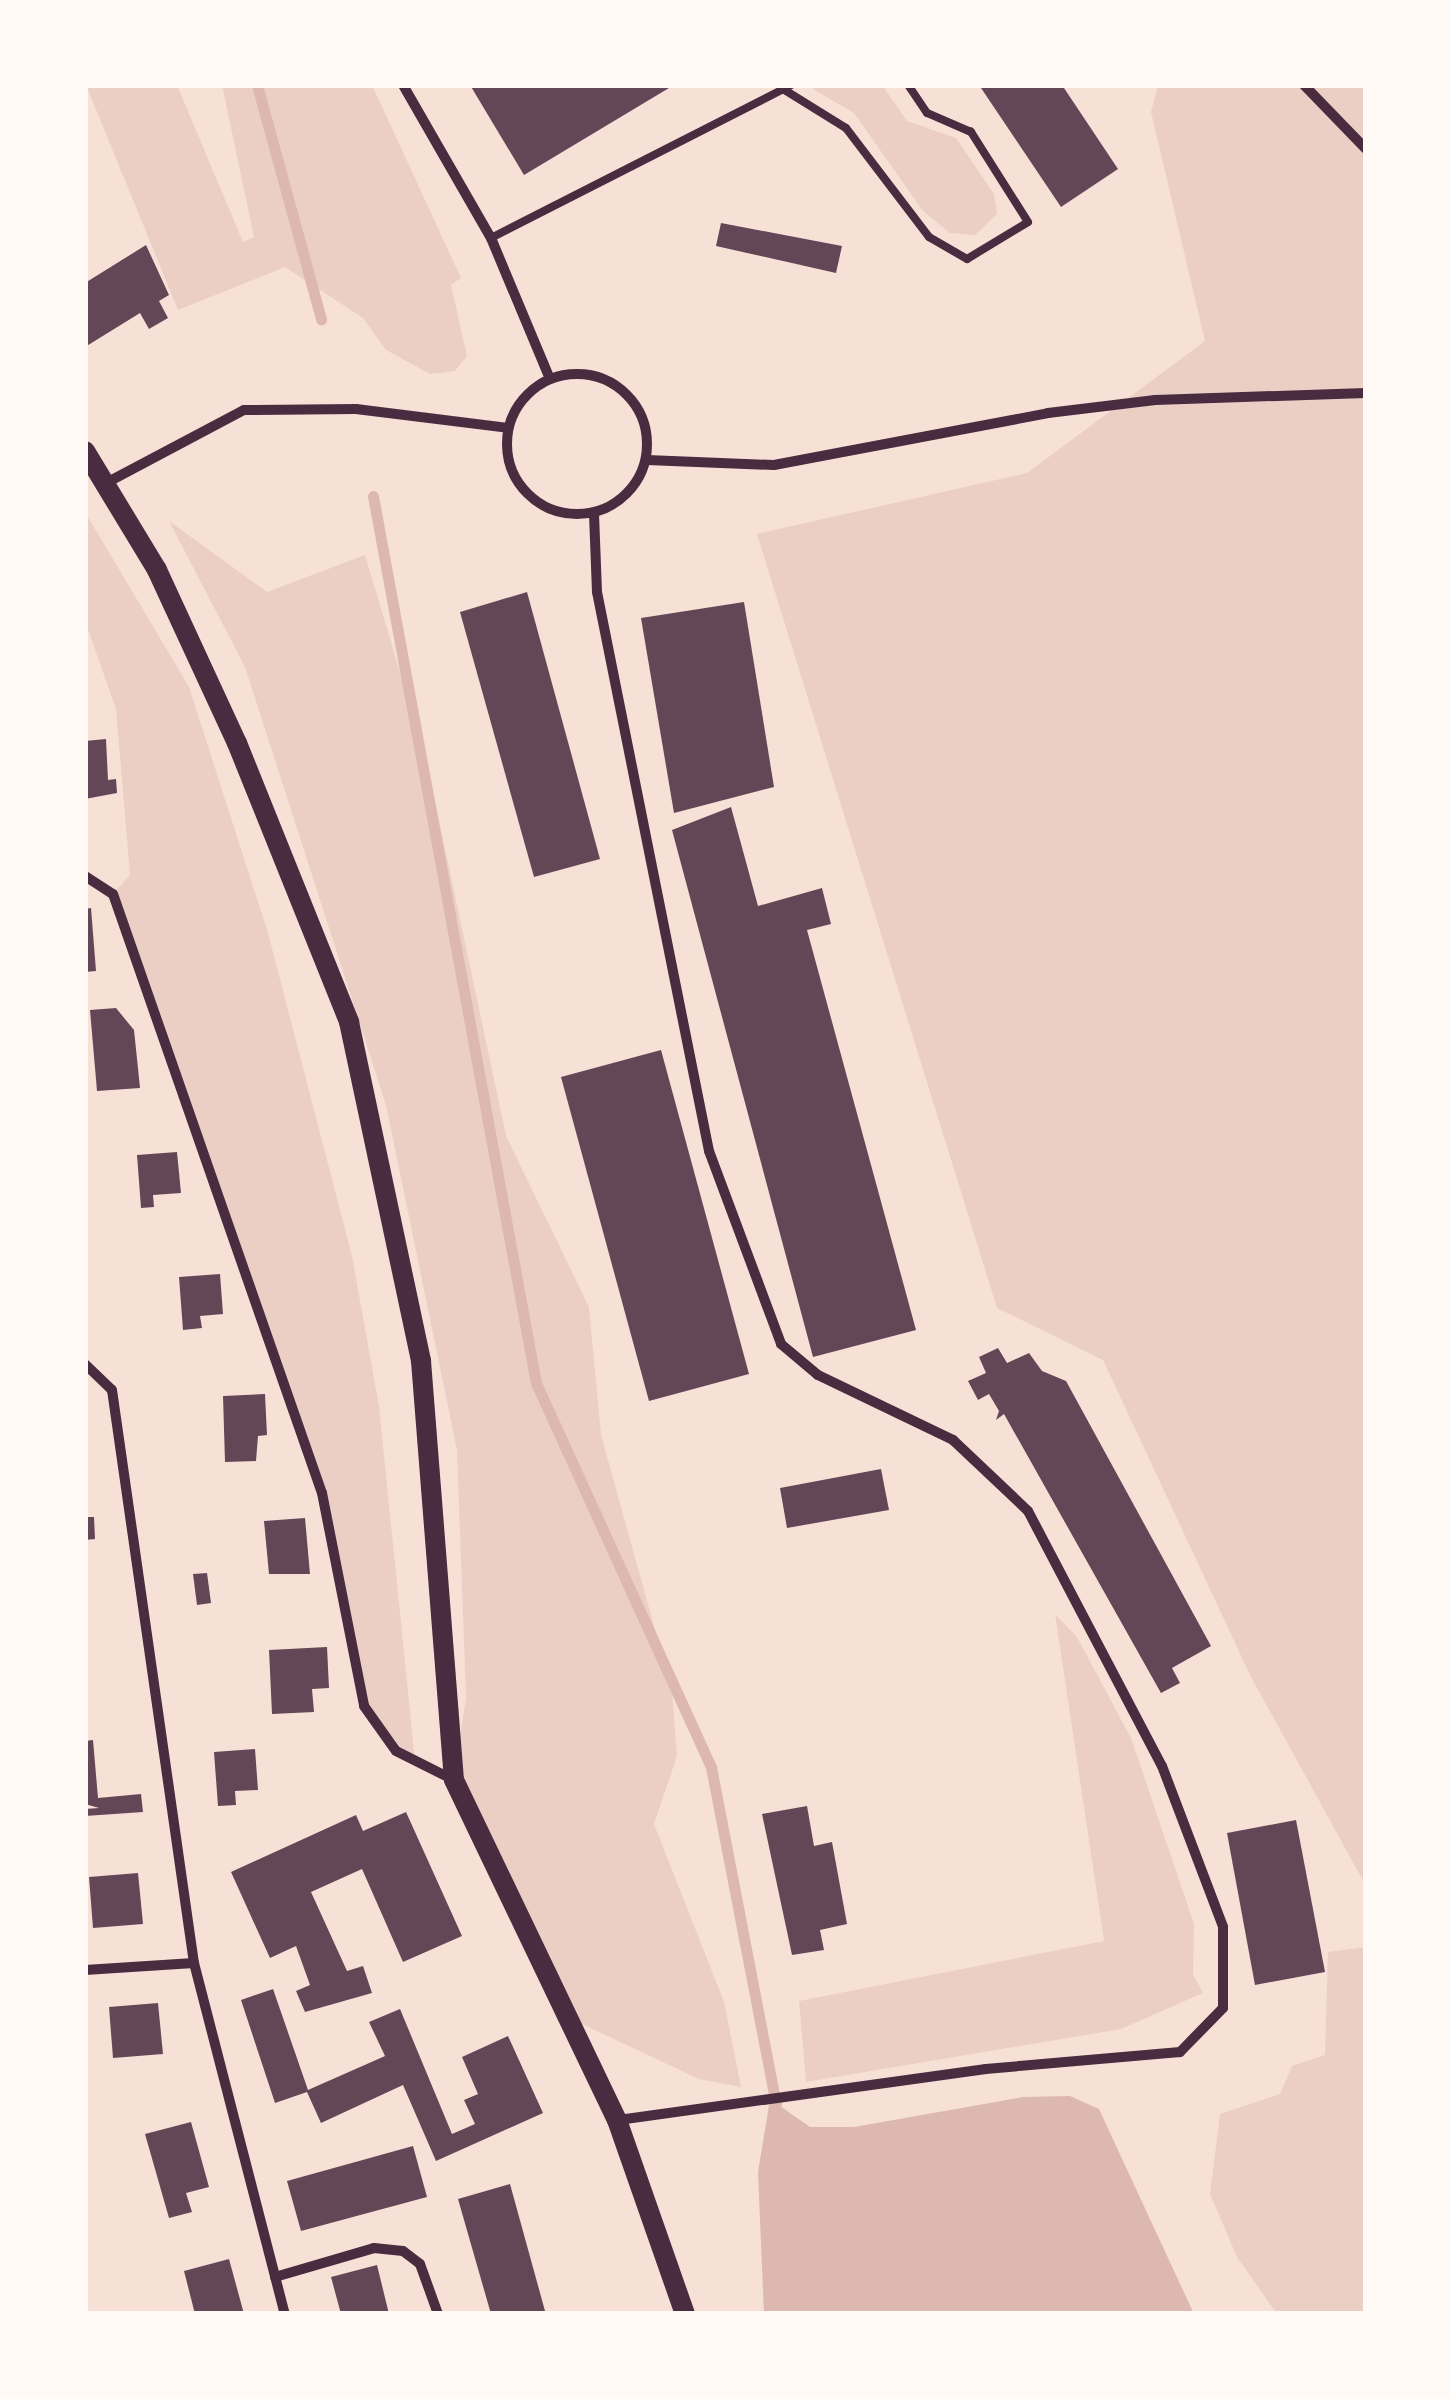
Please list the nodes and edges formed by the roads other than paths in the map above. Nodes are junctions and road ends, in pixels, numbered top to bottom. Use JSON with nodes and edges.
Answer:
{"nodes":[{"id":1,"x":402,"y":85,"type":"edge"},
{"id":2,"x":908,"y":85,"type":"edge"},
{"id":3,"x":1304,"y":85,"type":"edge"},
{"id":4,"x":786,"y":87,"type":"edge"},
{"id":5,"x":1366,"y":149,"type":"edge"},
{"id":6,"x":491,"y":238,"type":"junction"},
{"id":7,"x":550,"y":378,"type":"junction"},
{"id":8,"x":1366,"y":393,"type":"edge"},
{"id":9,"x":508,"y":428,"type":"junction"},
{"id":10,"x":85,"y":451,"type":"edge"},
{"id":11,"x":647,"y":460,"type":"junction"},
{"id":12,"x":108,"y":482,"type":"junction"},
{"id":13,"x":594,"y":514,"type":"junction"},
{"id":14,"x":85,"y":876,"type":"edge"},
{"id":15,"x":85,"y":1364,"type":"edge"},
{"id":16,"x":454,"y":1780,"type":"junction"},
{"id":17,"x":194,"y":1963,"type":"junction"},
{"id":18,"x":85,"y":1970,"type":"edge"},
{"id":19,"x":617,"y":2120,"type":"junction"},
{"id":20,"x":275,"y":2277,"type":"junction"},
{"id":21,"x":285,"y":2314,"type":"edge"},
{"id":22,"x":438,"y":2314,"type":"edge"},
{"id":23,"x":685,"y":2314,"type":"edge"}],
"edges":[{"from":1,"to":6,"type":"street"},
{"from":2,"to":4,"type":"lane"},
{"from":3,"to":5,"type":"street"},
{"from":4,"to":6,"type":"lane"},
{"from":6,"to":7,"type":"street"},
{"from":7,"to":9,"type":"street"},
{"from":7,"to":11,"type":"street"},
{"from":8,"to":11,"type":"street"},
{"from":9,"to":12,"type":"street"},
{"from":9,"to":13,"type":"street"},
{"from":10,"to":12,"type":"main road"},
{"from":11,"to":13,"type":"street"},
{"from":12,"to":16,"type":"main road"},
{"from":13,"to":19,"type":"street"},
{"from":14,"to":16,"type":"street"},
{"from":15,"to":17,"type":"street"},
{"from":16,"to":19,"type":"main road"},
{"from":17,"to":18,"type":"street"},
{"from":17,"to":20,"type":"street"},
{"from":19,"to":23,"type":"main road"},
{"from":20,"to":21,"type":"street"},
{"from":20,"to":22,"type":"street"}]}
